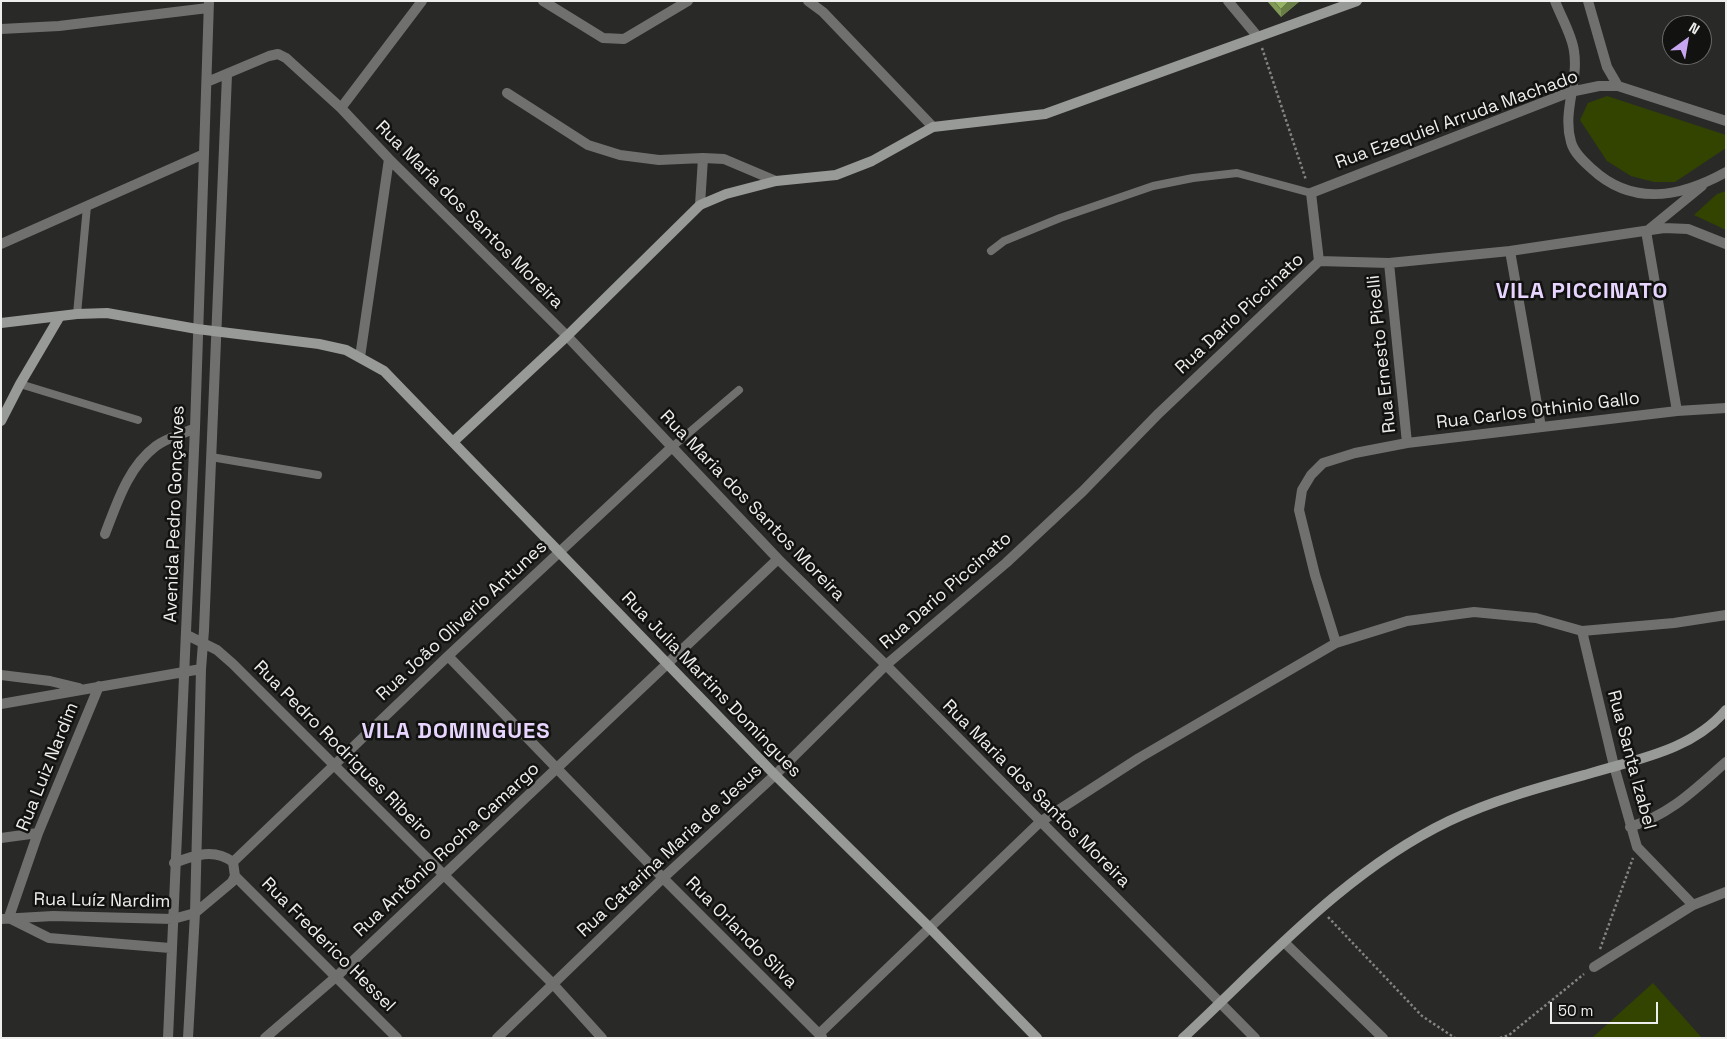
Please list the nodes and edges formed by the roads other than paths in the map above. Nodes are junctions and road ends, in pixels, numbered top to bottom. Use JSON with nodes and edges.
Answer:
{"nodes":[{"id":1,"x":422,"y":1,"type":"edge"},
{"id":2,"x":543,"y":1,"type":"edge"},
{"id":3,"x":688,"y":1,"type":"edge"},
{"id":4,"x":808,"y":1,"type":"edge"},
{"id":5,"x":1228,"y":1,"type":"edge"},
{"id":6,"x":1357,"y":1,"type":"edge"},
{"id":7,"x":1555,"y":1,"type":"edge"},
{"id":8,"x":1588,"y":1,"type":"edge"},
{"id":9,"x":209,"y":5,"type":"edge"},
{"id":10,"x":1,"y":29,"type":"edge"},
{"id":11,"x":1258,"y":37,"type":"junction"},
{"id":12,"x":227,"y":75,"type":"junction"},
{"id":13,"x":207,"y":82,"type":"junction"},
{"id":14,"x":1618,"y":86,"type":"junction"},
{"id":15,"x":1570,"y":92,"type":"junction"},
{"id":16,"x":506,"y":93,"type":"dead end"},
{"id":17,"x":341,"y":108,"type":"junction"},
{"id":18,"x":1726,"y":121,"type":"edge"},
{"id":19,"x":933,"y":127,"type":"junction"},
{"id":20,"x":204,"y":154,"type":"junction"},
{"id":21,"x":702,"y":158,"type":"junction"},
{"id":22,"x":389,"y":159,"type":"junction"},
{"id":23,"x":1726,"y":172,"type":"edge"},
{"id":24,"x":776,"y":180,"type":"junction"},
{"id":25,"x":1705,"y":183,"type":"junction"},
{"id":26,"x":1311,"y":193,"type":"junction"},
{"id":27,"x":700,"y":205,"type":"junction"},
{"id":28,"x":87,"y":206,"type":"junction"},
{"id":29,"x":1646,"y":231,"type":"junction"},
{"id":30,"x":1,"y":244,"type":"edge"},
{"id":31,"x":1726,"y":244,"type":"edge"},
{"id":32,"x":991,"y":250,"type":"dead end"},
{"id":33,"x":1510,"y":250,"type":"junction"},
{"id":34,"x":1320,"y":262,"type":"junction"},
{"id":35,"x":1389,"y":263,"type":"junction"},
{"id":36,"x":77,"y":314,"type":"junction"},
{"id":37,"x":60,"y":316,"type":"junction"},
{"id":38,"x":1,"y":323,"type":"edge"},
{"id":39,"x":196,"y":330,"type":"junction"},
{"id":40,"x":217,"y":331,"type":"junction"},
{"id":41,"x":567,"y":336,"type":"junction"},
{"id":42,"x":360,"y":357,"type":"junction"},
{"id":43,"x":20,"y":384,"type":"junction"},
{"id":44,"x":739,"y":390,"type":"dead end"},
{"id":45,"x":1726,"y":408,"type":"edge"},
{"id":46,"x":1678,"y":411,"type":"junction"},
{"id":47,"x":138,"y":420,"type":"dead end"},
{"id":48,"x":1,"y":421,"type":"edge"},
{"id":49,"x":1541,"y":427,"type":"junction"},
{"id":50,"x":195,"y":428,"type":"junction"},
{"id":51,"x":454,"y":441,"type":"junction"},
{"id":52,"x":1407,"y":443,"type":"junction"},
{"id":53,"x":671,"y":448,"type":"junction"},
{"id":54,"x":212,"y":456,"type":"junction"},
{"id":55,"x":318,"y":475,"type":"dead end"},
{"id":56,"x":106,"y":534,"type":"dead end"},
{"id":57,"x":560,"y":552,"type":"junction"},
{"id":58,"x":778,"y":559,"type":"junction"},
{"id":59,"x":1726,"y":615,"type":"edge"},
{"id":60,"x":1582,"y":631,"type":"junction"},
{"id":61,"x":187,"y":635,"type":"junction"},
{"id":62,"x":204,"y":642,"type":"junction"},
{"id":63,"x":1336,"y":644,"type":"junction"},
{"id":64,"x":448,"y":656,"type":"junction"},
{"id":65,"x":667,"y":664,"type":"junction"},
{"id":66,"x":886,"y":665,"type":"junction"},
{"id":67,"x":201,"y":669,"type":"junction"},
{"id":68,"x":183,"y":671,"type":"junction"},
{"id":69,"x":1,"y":676,"type":"edge"},
{"id":70,"x":98,"y":686,"type":"junction"},
{"id":71,"x":82,"y":689,"type":"junction"},
{"id":72,"x":1,"y":704,"type":"edge"},
{"id":73,"x":1726,"y":710,"type":"edge"},
{"id":74,"x":1726,"y":762,"type":"edge"},
{"id":75,"x":335,"y":764,"type":"junction"},
{"id":76,"x":1614,"y":766,"type":"junction"},
{"id":77,"x":557,"y":769,"type":"junction"},
{"id":78,"x":775,"y":775,"type":"junction"},
{"id":79,"x":1040,"y":822,"type":"junction"},
{"id":80,"x":1630,"y":827,"type":"junction"},
{"id":81,"x":38,"y":833,"type":"junction"},
{"id":82,"x":1,"y":838,"type":"edge"},
{"id":83,"x":196,"y":855,"type":"junction"},
{"id":84,"x":233,"y":862,"type":"junction"},
{"id":85,"x":174,"y":863,"type":"junction"},
{"id":86,"x":445,"y":875,"type":"junction"},
{"id":87,"x":235,"y":876,"type":"junction"},
{"id":88,"x":663,"y":878,"type":"junction"},
{"id":89,"x":1726,"y":892,"type":"edge"},
{"id":90,"x":1693,"y":905,"type":"junction"},
{"id":91,"x":195,"y":913,"type":"junction"},
{"id":92,"x":6,"y":918,"type":"edge"},
{"id":93,"x":173,"y":920,"type":"junction"},
{"id":94,"x":930,"y":928,"type":"junction"},
{"id":95,"x":1285,"y":943,"type":"junction"},
{"id":96,"x":170,"y":948,"type":"junction"},
{"id":97,"x":1594,"y":967,"type":"road end"},
{"id":98,"x":337,"y":976,"type":"junction"},
{"id":99,"x":553,"y":984,"type":"junction"},
{"id":100,"x":1220,"y":1004,"type":"junction"},
{"id":101,"x":821,"y":1036,"type":"edge"},
{"id":102,"x":168,"y":1038,"type":"edge"},
{"id":103,"x":188,"y":1038,"type":"edge"},
{"id":104,"x":265,"y":1038,"type":"edge"},
{"id":105,"x":397,"y":1038,"type":"edge"},
{"id":106,"x":497,"y":1038,"type":"edge"},
{"id":107,"x":602,"y":1038,"type":"edge"},
{"id":108,"x":1037,"y":1038,"type":"edge"},
{"id":109,"x":1183,"y":1038,"type":"edge"},
{"id":110,"x":1255,"y":1038,"type":"edge"},
{"id":111,"x":1383,"y":1038,"type":"edge"}],
"edges":[{"from":1,"to":17,"type":"street"},
{"from":2,"to":3,"type":"street"},
{"from":4,"to":19,"type":"street"},
{"from":5,"to":11,"type":"street"},
{"from":6,"to":11,"type":"main road"},
{"from":7,"to":15,"type":"street"},
{"from":8,"to":14,"type":"street"},
{"from":9,"to":10,"type":"street"},
{"from":9,"to":13,"type":"street","name":"Avenida Pedro Gonçalves"},
{"from":11,"to":19,"type":"main road"},
{"from":12,"to":13,"type":"street","name":"Rua Maria dos Santos Moreira"},
{"from":12,"to":17,"type":"street","name":"Rua Maria dos Santos Moreira"},
{"from":12,"to":40,"type":"street","name":"Avenida Pedro Gonçalves"},
{"from":13,"to":20,"type":"street","name":"Avenida Pedro Gonçalves"},
{"from":14,"to":15,"type":"street","name":"Rua Ezequiel Arruda Machado"},
{"from":14,"to":18,"type":"street"},
{"from":15,"to":25,"type":"street"},
{"from":15,"to":26,"type":"street","name":"Rua Ezequiel Arruda Machado"},
{"from":16,"to":21,"type":"street"},
{"from":17,"to":22,"type":"street","name":"Rua Maria dos Santos Moreira"},
{"from":19,"to":24,"type":"main road"},
{"from":20,"to":28,"type":"street"},
{"from":20,"to":39,"type":"street","name":"Avenida Pedro Gonçalves"},
{"from":21,"to":24,"type":"street"},
{"from":21,"to":27,"type":"street"},
{"from":22,"to":41,"type":"street","name":"Rua Maria dos Santos Moreira"},
{"from":22,"to":42,"type":"street"},
{"from":23,"to":25,"type":"street"},
{"from":24,"to":27,"type":"main road"},
{"from":25,"to":29,"type":"street"},
{"from":26,"to":32,"type":"lane"},
{"from":26,"to":34,"type":"street"},
{"from":27,"to":41,"type":"main road"},
{"from":28,"to":30,"type":"street"},
{"from":28,"to":36,"type":"lane"},
{"from":29,"to":31,"type":"street","name":"Rua Dario Piccinato"},
{"from":29,"to":33,"type":"street","name":"Rua Dario Piccinato"},
{"from":29,"to":46,"type":"street"},
{"from":33,"to":35,"type":"street","name":"Rua Dario Piccinato"},
{"from":33,"to":49,"type":"street"},
{"from":34,"to":35,"type":"street","name":"Rua Dario Piccinato"},
{"from":34,"to":66,"type":"street","name":"Rua Dario Piccinato"},
{"from":35,"to":52,"type":"street","name":"Rua Ernesto Picelli"},
{"from":36,"to":37,"type":"main road","name":"Rua Julia Martins Domingues"},
{"from":36,"to":39,"type":"main road","name":"Rua Julia Martins Domingues"},
{"from":37,"to":38,"type":"main road","name":"Rua Julia Martins Domingues"},
{"from":37,"to":43,"type":"main road"},
{"from":39,"to":40,"type":"main road","name":"Rua Julia Martins Domingues"},
{"from":39,"to":50,"type":"street","name":"Avenida Pedro Gonçalves"},
{"from":40,"to":42,"type":"main road","name":"Rua Julia Martins Domingues"},
{"from":40,"to":54,"type":"street","name":"Avenida Pedro Gonçalves"},
{"from":41,"to":51,"type":"main road"},
{"from":41,"to":53,"type":"street","name":"Rua Maria dos Santos Moreira"},
{"from":42,"to":51,"type":"main road","name":"Rua Julia Martins Domingues"},
{"from":43,"to":47,"type":"lane"},
{"from":43,"to":48,"type":"main road"},
{"from":44,"to":53,"type":"lane"},
{"from":45,"to":46,"type":"street","name":"Rua Carlos Othinio Gallo"},
{"from":46,"to":49,"type":"street","name":"Rua Carlos Othinio Gallo"},
{"from":49,"to":52,"type":"street","name":"Rua Carlos Othinio Gallo"},
{"from":50,"to":56,"type":"street"},
{"from":50,"to":61,"type":"street","name":"Avenida Pedro Gonçalves"},
{"from":51,"to":57,"type":"main road","name":"Rua Julia Martins Domingues"},
{"from":52,"to":63,"type":"street","name":"Rua Carlos Othinio Gallo"},
{"from":53,"to":57,"type":"street","name":"Rua João Oliverio Antunes"},
{"from":53,"to":58,"type":"street","name":"Rua Maria dos Santos Moreira"},
{"from":54,"to":55,"type":"lane"},
{"from":54,"to":62,"type":"street","name":"Avenida Pedro Gonçalves"},
{"from":57,"to":64,"type":"street","name":"Rua João Oliverio Antunes"},
{"from":57,"to":65,"type":"main road","name":"Rua Julia Martins Domingues"},
{"from":58,"to":65,"type":"street","name":"Rua Antônio Rocha Camargo"},
{"from":58,"to":66,"type":"street","name":"Rua Maria dos Santos Moreira"},
{"from":59,"to":60,"type":"street"},
{"from":60,"to":63,"type":"street"},
{"from":60,"to":76,"type":"street","name":"Rua Santa Izabel"},
{"from":61,"to":62,"type":"street","name":"Rua Pedro Rodrigues Ribeiro"},
{"from":61,"to":68,"type":"street","name":"Avenida Pedro Gonçalves"},
{"from":62,"to":67,"type":"street","name":"Avenida Pedro Gonçalves"},
{"from":62,"to":75,"type":"street","name":"Rua Pedro Rodrigues Ribeiro"},
{"from":63,"to":79,"type":"street"},
{"from":64,"to":75,"type":"street","name":"Rua João Oliverio Antunes"},
{"from":64,"to":77,"type":"street","name":"Rua Orlando Silva"},
{"from":65,"to":77,"type":"street","name":"Rua Antônio Rocha Camargo"},
{"from":65,"to":78,"type":"main road","name":"Rua Julia Martins Domingues"},
{"from":66,"to":78,"type":"street","name":"Rua Catarina Maria de Jesus"},
{"from":66,"to":79,"type":"street","name":"Rua Maria dos Santos Moreira"},
{"from":67,"to":68,"type":"street"},
{"from":67,"to":83,"type":"street","name":"Avenida Pedro Gonçalves"},
{"from":68,"to":70,"type":"street"},
{"from":68,"to":85,"type":"street","name":"Avenida Pedro Gonçalves"},
{"from":69,"to":71,"type":"street"},
{"from":70,"to":71,"type":"street"},
{"from":70,"to":81,"type":"street","name":"Rua Luiz Nardim"},
{"from":71,"to":72,"type":"street"},
{"from":73,"to":76,"type":"main road"},
{"from":74,"to":80,"type":"street"},
{"from":75,"to":84,"type":"street","name":"Rua João Oliverio Antunes"},
{"from":75,"to":86,"type":"street","name":"Rua Pedro Rodrigues Ribeiro"},
{"from":76,"to":80,"type":"street","name":"Rua Santa Izabel"},
{"from":76,"to":95,"type":"main road"},
{"from":77,"to":86,"type":"street","name":"Rua Antônio Rocha Camargo"},
{"from":77,"to":88,"type":"street","name":"Rua Orlando Silva"},
{"from":78,"to":88,"type":"street","name":"Rua Catarina Maria de Jesus"},
{"from":78,"to":94,"type":"main road","name":"Rua Julia Martins Domingues"},
{"from":79,"to":94,"type":"street"},
{"from":79,"to":100,"type":"street","name":"Rua Maria dos Santos Moreira"},
{"from":80,"to":90,"type":"street","name":"Rua Santa Izabel"},
{"from":81,"to":82,"type":"street"},
{"from":81,"to":92,"type":"street","name":"Rua Luiz Nardim"},
{"from":83,"to":84,"type":"street"},
{"from":83,"to":85,"type":"street"},
{"from":83,"to":91,"type":"street","name":"Avenida Pedro Gonçalves"},
{"from":84,"to":87,"type":"street"},
{"from":85,"to":93,"type":"street","name":"Avenida Pedro Gonçalves"},
{"from":86,"to":98,"type":"street","name":"Rua Antônio Rocha Camargo"},
{"from":86,"to":99,"type":"street","name":"Rua Pedro Rodrigues Ribeiro"},
{"from":87,"to":91,"type":"street"},
{"from":87,"to":98,"type":"street","name":"Rua Frederico Hessel"},
{"from":88,"to":99,"type":"street","name":"Rua Catarina Maria de Jesus"},
{"from":88,"to":101,"type":"street","name":"Rua Orlando Silva"},
{"from":89,"to":90,"type":"street"},
{"from":90,"to":97,"type":"street"},
{"from":91,"to":93,"type":"street","name":"Rua Luíz Nardim"},
{"from":91,"to":103,"type":"street","name":"Avenida Pedro Gonçalves"},
{"from":92,"to":93,"type":"street","name":"Rua Luíz Nardim"},
{"from":92,"to":96,"type":"street","name":"Rua Luíz Nardim"},
{"from":93,"to":96,"type":"street","name":"Avenida Pedro Gonçalves"},
{"from":94,"to":101,"type":"street"},
{"from":94,"to":108,"type":"main road","name":"Rua Julia Martins Domingues"},
{"from":95,"to":100,"type":"main road"},
{"from":95,"to":111,"type":"street"},
{"from":96,"to":102,"type":"street","name":"Avenida Pedro Gonçalves"},
{"from":98,"to":104,"type":"street","name":"Rua Antônio Rocha Camargo"},
{"from":98,"to":105,"type":"street","name":"Rua Frederico Hessel"},
{"from":99,"to":106,"type":"street","name":"Rua Catarina Maria de Jesus"},
{"from":99,"to":107,"type":"street","name":"Rua Pedro Rodrigues Ribeiro"},
{"from":100,"to":109,"type":"main road"},
{"from":100,"to":110,"type":"street","name":"Rua Maria dos Santos Moreira"}]}
